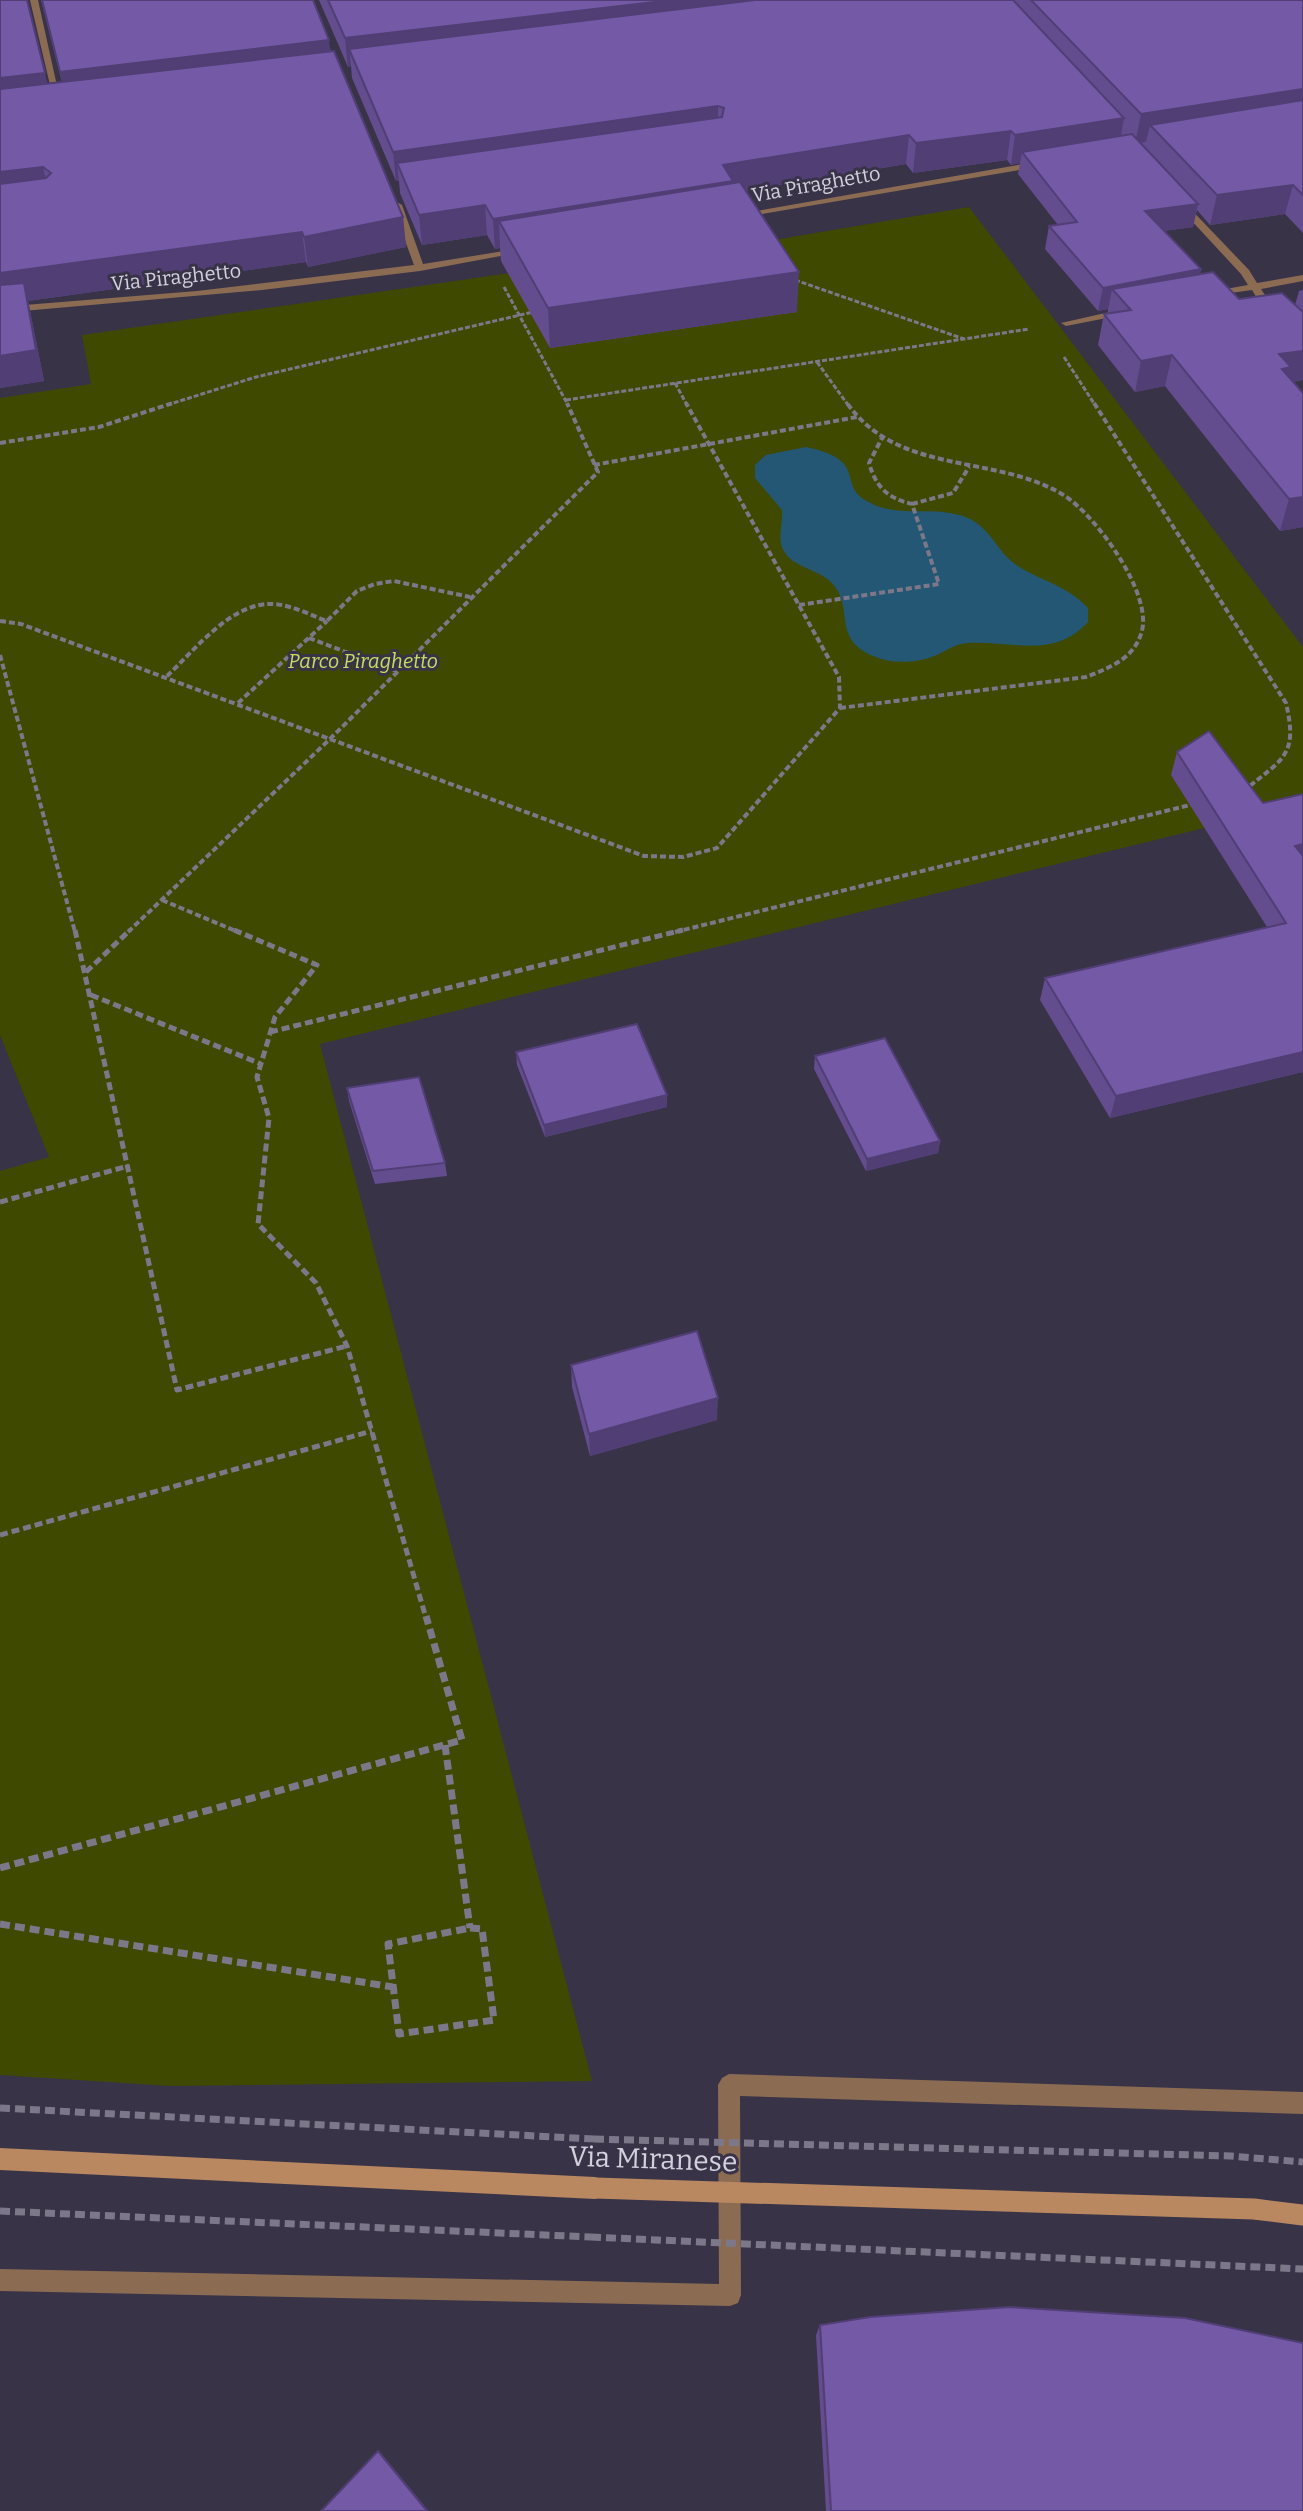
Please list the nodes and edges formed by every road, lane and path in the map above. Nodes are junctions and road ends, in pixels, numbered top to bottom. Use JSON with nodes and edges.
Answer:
{"nodes":[{"id":1,"x":34,"y":0,"type":"edge"},
{"id":2,"x":75,"y":105,"type":"edge"},
{"id":3,"x":60,"y":107,"type":"junction"},
{"id":4,"x":45,"y":109,"type":"edge"},
{"id":5,"x":1055,"y":162,"type":"edge"},
{"id":6,"x":390,"y":188,"type":"edge"},
{"id":7,"x":1171,"y":193,"type":"edge"},
{"id":8,"x":731,"y":216,"type":"edge"},
{"id":9,"x":531,"y":250,"type":"edge"},
{"id":10,"x":484,"y":257,"type":"junction"},
{"id":11,"x":420,"y":268,"type":"junction"},
{"id":12,"x":791,"y":278,"type":"edge"},
{"id":13,"x":1303,"y":278,"type":"edge"},
{"id":14,"x":1255,"y":286,"type":"junction"},
{"id":15,"x":1205,"y":295,"type":"edge"},
{"id":16,"x":1143,"y":308,"type":"edge"},
{"id":17,"x":0,"y":310,"type":"edge"},
{"id":18,"x":534,"y":312,"type":"edge"},
{"id":19,"x":519,"y":314,"type":"junction"},
{"id":20,"x":1066,"y":323,"type":"joint"},
{"id":21,"x":1044,"y":326,"type":"junction"},
{"id":22,"x":964,"y":339,"type":"junction"},
{"id":23,"x":1303,"y":344,"type":"edge"},
{"id":24,"x":817,"y":362,"type":"junction"},
{"id":25,"x":675,"y":383,"type":"junction"},
{"id":26,"x":566,"y":400,"type":"junction"},
{"id":27,"x":857,"y":417,"type":"junction"},
{"id":28,"x":883,"y":436,"type":"junction"},
{"id":29,"x":0,"y":443,"type":"edge"},
{"id":30,"x":710,"y":446,"type":"junction"},
{"id":31,"x":594,"y":465,"type":"junction"},
{"id":32,"x":969,"y":467,"type":"junction"},
{"id":33,"x":913,"y":507,"type":"junction"},
{"id":34,"x":471,"y":598,"type":"junction"},
{"id":35,"x":799,"y":605,"type":"junction"},
{"id":36,"x":0,"y":621,"type":"edge"},
{"id":37,"x":327,"y":621,"type":"junction"},
{"id":38,"x":309,"y":638,"type":"junction"},
{"id":39,"x":0,"y":655,"type":"edge"},
{"id":40,"x":396,"y":671,"type":"junction"},
{"id":41,"x":167,"y":676,"type":"junction"},
{"id":42,"x":238,"y":703,"type":"junction"},
{"id":43,"x":840,"y":708,"type":"junction"},
{"id":44,"x":331,"y":738,"type":"junction"},
{"id":45,"x":1239,"y":792,"type":"edge"},
{"id":46,"x":1208,"y":800,"type":"edge"},
{"id":47,"x":162,"y":900,"type":"junction"},
{"id":48,"x":86,"y":972,"type":"junction"},
{"id":49,"x":91,"y":995,"type":"junction"},
{"id":50,"x":270,"y":1032,"type":"junction"},
{"id":51,"x":261,"y":1064,"type":"junction"},
{"id":52,"x":128,"y":1166,"type":"junction"},
{"id":53,"x":0,"y":1202,"type":"edge"},
{"id":54,"x":347,"y":1346,"type":"junction"},
{"id":55,"x":372,"y":1431,"type":"junction"},
{"id":56,"x":0,"y":1535,"type":"edge"},
{"id":57,"x":445,"y":1745,"type":"junction"},
{"id":58,"x":0,"y":1868,"type":"edge"},
{"id":59,"x":0,"y":1924,"type":"edge"},
{"id":60,"x":470,"y":1928,"type":"junction"},
{"id":61,"x":393,"y":1987,"type":"junction"},
{"id":62,"x":1303,"y":2103,"type":"edge"},
{"id":63,"x":0,"y":2108,"type":"edge"},
{"id":64,"x":0,"y":2159,"type":"edge"},
{"id":65,"x":1303,"y":2162,"type":"edge"},
{"id":66,"x":0,"y":2211,"type":"edge"},
{"id":67,"x":1303,"y":2215,"type":"edge"},
{"id":68,"x":1303,"y":2269,"type":"edge"},
{"id":69,"x":0,"y":2280,"type":"edge"}],
"edges":[{"from":1,"to":3,"type":"street"},
{"from":2,"to":3,"type":"street"},
{"from":3,"to":4,"type":"street"},
{"from":5,"to":8,"type":"street","name":"Via Piraghetto"},
{"from":6,"to":11,"type":"street"},
{"from":7,"to":14,"type":"street"},
{"from":9,"to":10,"type":"street","name":"Via Piraghetto"},
{"from":10,"to":11,"type":"street","name":"Via Piraghetto"},
{"from":10,"to":19,"type":"path"},
{"from":11,"to":17,"type":"street","name":"Via Piraghetto"},
{"from":12,"to":22,"type":"path"},
{"from":13,"to":14,"type":"street"},
{"from":14,"to":15,"type":"street"},
{"from":14,"to":23,"type":"street"},
{"from":16,"to":20,"type":"street"},
{"from":18,"to":19,"type":"path"},
{"from":19,"to":26,"type":"path"},
{"from":19,"to":29,"type":"path"},
{"from":20,"to":21,"type":"path"},
{"from":21,"to":22,"type":"path"},
{"from":21,"to":45,"type":"path"},
{"from":22,"to":24,"type":"path"},
{"from":24,"to":25,"type":"path"},
{"from":24,"to":27,"type":"path"},
{"from":25,"to":26,"type":"path"},
{"from":25,"to":30,"type":"path"},
{"from":26,"to":31,"type":"path"},
{"from":27,"to":28,"type":"path"},
{"from":27,"to":30,"type":"path"},
{"from":28,"to":32,"type":"path"},
{"from":28,"to":33,"type":"path"},
{"from":30,"to":31,"type":"path"},
{"from":30,"to":35,"type":"path"},
{"from":31,"to":34,"type":"path"},
{"from":32,"to":33,"type":"path"},
{"from":32,"to":43,"type":"path"},
{"from":33,"to":35,"type":"path"},
{"from":34,"to":37,"type":"path"},
{"from":34,"to":40,"type":"path"},
{"from":35,"to":43,"type":"path"},
{"from":36,"to":41,"type":"path"},
{"from":37,"to":38,"type":"path"},
{"from":37,"to":41,"type":"path"},
{"from":38,"to":40,"type":"path"},
{"from":38,"to":42,"type":"path"},
{"from":39,"to":48,"type":"path"},
{"from":40,"to":44,"type":"path"},
{"from":41,"to":42,"type":"path"},
{"from":42,"to":44,"type":"path"},
{"from":43,"to":44,"type":"path"},
{"from":44,"to":47,"type":"path"},
{"from":46,"to":50,"type":"path"},
{"from":47,"to":48,"type":"path"},
{"from":47,"to":50,"type":"path"},
{"from":48,"to":49,"type":"path"},
{"from":49,"to":51,"type":"path"},
{"from":49,"to":52,"type":"path"},
{"from":50,"to":51,"type":"path"},
{"from":51,"to":54,"type":"path"},
{"from":52,"to":53,"type":"path"},
{"from":52,"to":54,"type":"path"},
{"from":54,"to":55,"type":"path"},
{"from":55,"to":56,"type":"path"},
{"from":55,"to":57,"type":"path"},
{"from":57,"to":58,"type":"path"},
{"from":57,"to":60,"type":"path"},
{"from":59,"to":61,"type":"path"},
{"from":60,"to":61,"type":"path"},
{"from":60,"to":61,"type":"path"},
{"from":62,"to":69,"type":"street"},
{"from":63,"to":65,"type":"path","bridge":true},
{"from":64,"to":67,"type":"street","name":"Via Miranese","bridge":true},
{"from":66,"to":68,"type":"path","bridge":true}]}
